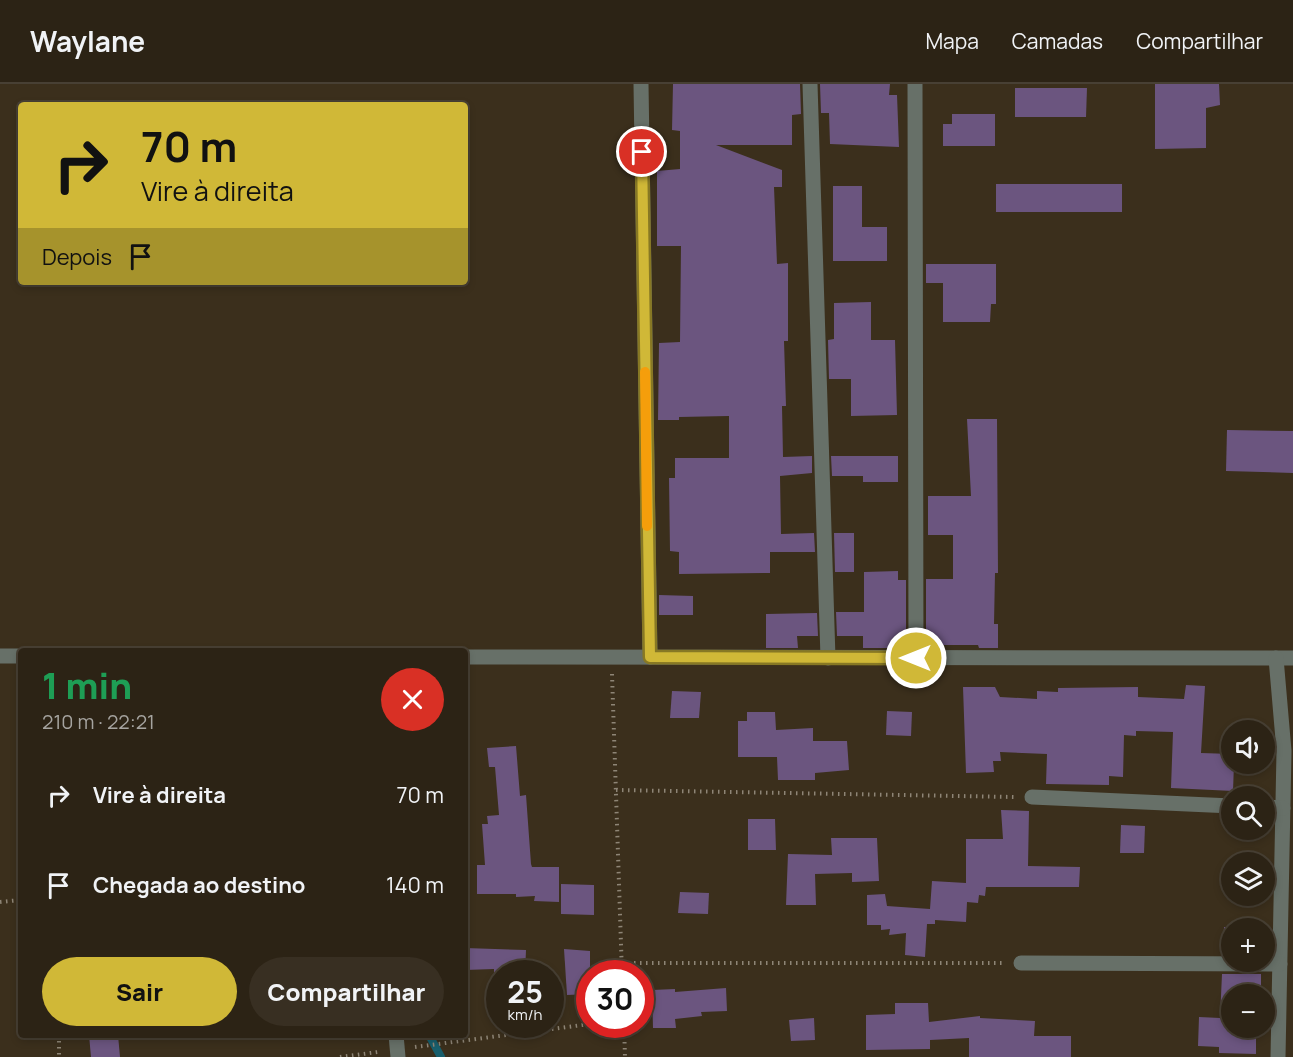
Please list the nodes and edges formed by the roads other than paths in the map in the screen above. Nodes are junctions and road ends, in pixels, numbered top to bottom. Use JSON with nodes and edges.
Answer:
{"nodes":[{"id":1,"x":641,"y":84,"type":"edge"},
{"id":2,"x":810,"y":84,"type":"edge"},
{"id":3,"x":915,"y":84,"type":"edge"},
{"id":4,"x":0,"y":656,"type":"edge"},
{"id":5,"x":18,"y":656,"type":"edge"},
{"id":6,"x":468,"y":657,"type":"edge"},
{"id":7,"x":650,"y":657,"type":"junction"},
{"id":8,"x":828,"y":658,"type":"junction"},
{"id":9,"x":916,"y":658,"type":"junction"},
{"id":10,"x":1276,"y":658,"type":"junction"},
{"id":11,"x":1293,"y":658,"type":"edge"},
{"id":12,"x":1032,"y":797,"type":"road end"},
{"id":13,"x":1221,"y":806,"type":"edge"},
{"id":14,"x":1275,"y":808,"type":"edge"},
{"id":15,"x":1283,"y":808,"type":"junction"},
{"id":16,"x":1288,"y":836,"type":"edge"},
{"id":17,"x":1021,"y":963,"type":"road end"},
{"id":18,"x":1280,"y":964,"type":"junction"},
{"id":19,"x":1278,"y":1057,"type":"edge"}],
"edges":[{"from":1,"to":7,"type":"street"},
{"from":2,"to":8,"type":"street"},
{"from":3,"to":9,"type":"street"},
{"from":4,"to":5,"type":"street"},
{"from":6,"to":7,"type":"street"},
{"from":7,"to":8,"type":"street"},
{"from":8,"to":9,"type":"street"},
{"from":9,"to":10,"type":"street"},
{"from":10,"to":11,"type":"street"},
{"from":10,"to":15,"type":"street"},
{"from":12,"to":13,"type":"street"},
{"from":14,"to":15,"type":"street"},
{"from":15,"to":16,"type":"street"},
{"from":16,"to":18,"type":"street"},
{"from":17,"to":18,"type":"street"},
{"from":18,"to":19,"type":"street"}]}
